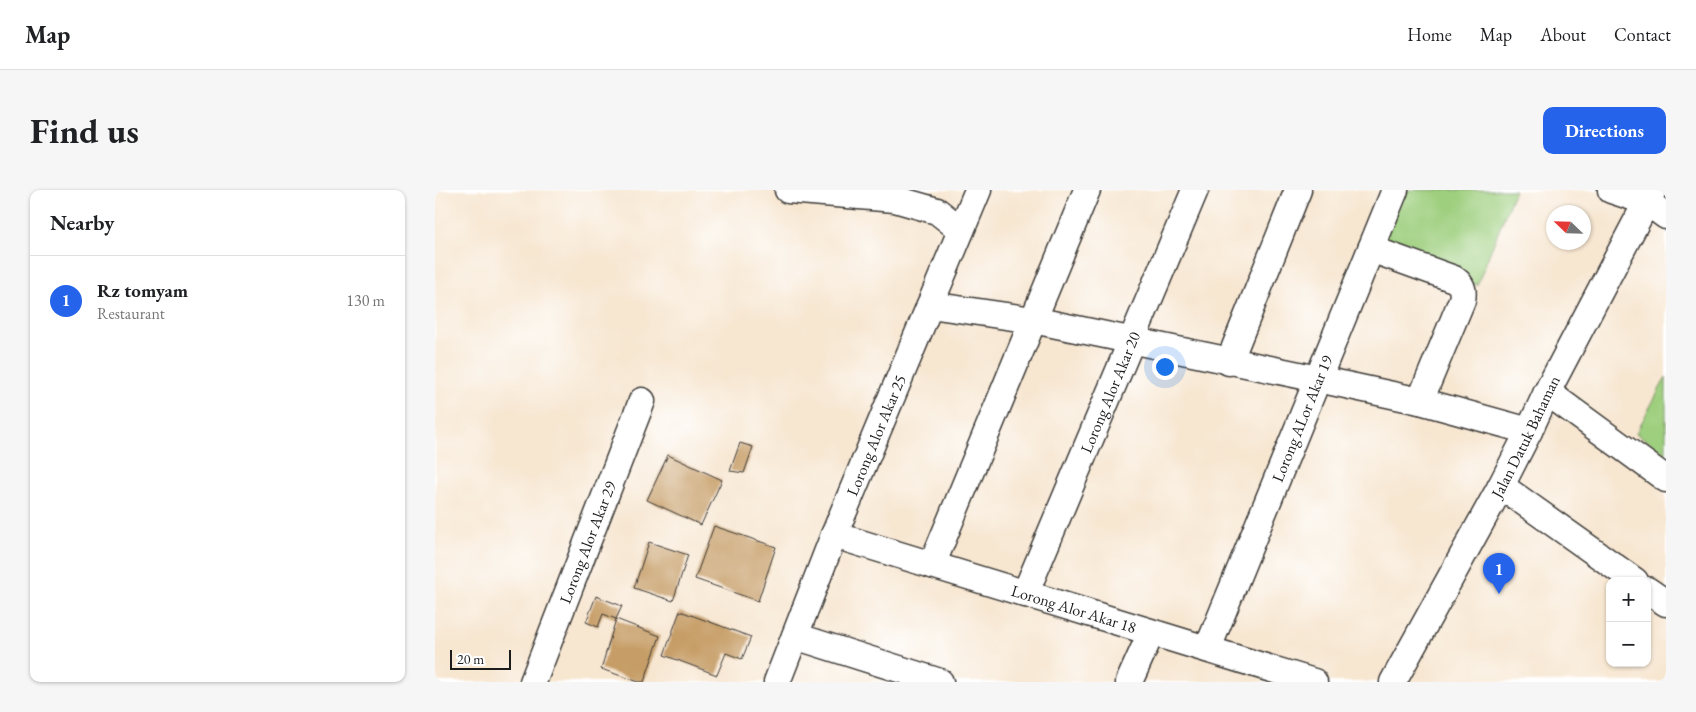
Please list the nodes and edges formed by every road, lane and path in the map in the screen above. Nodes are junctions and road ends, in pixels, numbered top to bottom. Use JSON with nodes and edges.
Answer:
{"nodes":[{"id":1,"x":788,"y":190,"type":"edge"},
{"id":2,"x":977,"y":190,"type":"edge"},
{"id":3,"x":1087,"y":190,"type":"edge"},
{"id":4,"x":1195,"y":190,"type":"edge"},
{"id":5,"x":1299,"y":190,"type":"edge"},
{"id":6,"x":1395,"y":190,"type":"edge"},
{"id":7,"x":1611,"y":190,"type":"edge"},
{"id":8,"x":1655,"y":202,"type":"edge"},
{"id":9,"x":961,"y":230,"type":"junction"},
{"id":10,"x":1371,"y":249,"type":"junction"},
{"id":11,"x":930,"y":304,"type":"junction"},
{"id":12,"x":1033,"y":320,"type":"junction"},
{"id":13,"x":1131,"y":341,"type":"junction"},
{"id":14,"x":1229,"y":362,"type":"junction"},
{"id":15,"x":1318,"y":379,"type":"junction"},
{"id":16,"x":1547,"y":392,"type":"junction"},
{"id":17,"x":641,"y":401,"type":"dead end"},
{"id":18,"x":1420,"y":401,"type":"junction"},
{"id":19,"x":1529,"y":431,"type":"junction"},
{"id":20,"x":1666,"y":479,"type":"edge"},
{"id":21,"x":1501,"y":486,"type":"junction"},
{"id":22,"x":834,"y":535,"type":"junction"},
{"id":23,"x":932,"y":565,"type":"junction"},
{"id":24,"x":1629,"y":577,"type":"edge"},
{"id":25,"x":1651,"y":593,"type":"edge"},
{"id":26,"x":1025,"y":594,"type":"junction"},
{"id":27,"x":1666,"y":603,"type":"edge"},
{"id":28,"x":1151,"y":632,"type":"junction"},
{"id":29,"x":795,"y":636,"type":"junction"},
{"id":30,"x":1207,"y":648,"type":"junction"},
{"id":31,"x":1258,"y":674,"type":"edge"},
{"id":32,"x":533,"y":682,"type":"edge"},
{"id":33,"x":777,"y":682,"type":"edge"},
{"id":34,"x":940,"y":682,"type":"edge"},
{"id":35,"x":1129,"y":682,"type":"edge"},
{"id":36,"x":1314,"y":682,"type":"edge"},
{"id":37,"x":1393,"y":682,"type":"edge"}],
"edges":[{"from":1,"to":9,"type":"street"},
{"from":2,"to":9,"type":"street","name":"Lorong Alor Akar 25"},
{"from":3,"to":12,"type":"street"},
{"from":4,"to":13,"type":"street","name":"Lorong Alor Akar 20"},
{"from":5,"to":14,"type":"street"},
{"from":6,"to":10,"type":"street","name":"Lorong ALor Akar 19"},
{"from":7,"to":8,"type":"street"},
{"from":8,"to":16,"type":"street","name":"Jalan Datuk Bahaman"},
{"from":9,"to":11,"type":"street","name":"Lorong Alor Akar 25"},
{"from":10,"to":15,"type":"street","name":"Lorong ALor Akar 19"},
{"from":10,"to":18,"type":"street"},
{"from":11,"to":12,"type":"street"},
{"from":11,"to":22,"type":"street","name":"Lorong Alor Akar 25"},
{"from":12,"to":13,"type":"street"},
{"from":12,"to":23,"type":"street"},
{"from":13,"to":14,"type":"street"},
{"from":13,"to":26,"type":"street","name":"Lorong Alor Akar 20"},
{"from":14,"to":15,"type":"street"},
{"from":15,"to":18,"type":"street"},
{"from":15,"to":30,"type":"street","name":"Lorong ALor Akar 19"},
{"from":16,"to":19,"type":"street","name":"Jalan Datuk Bahaman"},
{"from":16,"to":20,"type":"street"},
{"from":17,"to":32,"type":"street","name":"Lorong Alor Akar 29"},
{"from":18,"to":19,"type":"street"},
{"from":19,"to":21,"type":"street","name":"Jalan Datuk Bahaman"},
{"from":21,"to":24,"type":"street"},
{"from":21,"to":37,"type":"street","name":"Jalan Datuk Bahaman"},
{"from":22,"to":23,"type":"street","name":"Lorong Alor Akar 18"},
{"from":22,"to":29,"type":"street","name":"Lorong Alor Akar 25"},
{"from":23,"to":26,"type":"street","name":"Lorong Alor Akar 18"},
{"from":25,"to":27,"type":"street"},
{"from":26,"to":28,"type":"street","name":"Lorong Alor Akar 18"},
{"from":28,"to":30,"type":"street","name":"Lorong Alor Akar 18"},
{"from":28,"to":35,"type":"street"},
{"from":29,"to":33,"type":"street","name":"Lorong Alor Akar 25"},
{"from":29,"to":34,"type":"street"},
{"from":30,"to":31,"type":"street","name":"Lorong Alor Akar 18"},
{"from":31,"to":36,"type":"street","name":"Lorong Alor Akar 18"}]}
